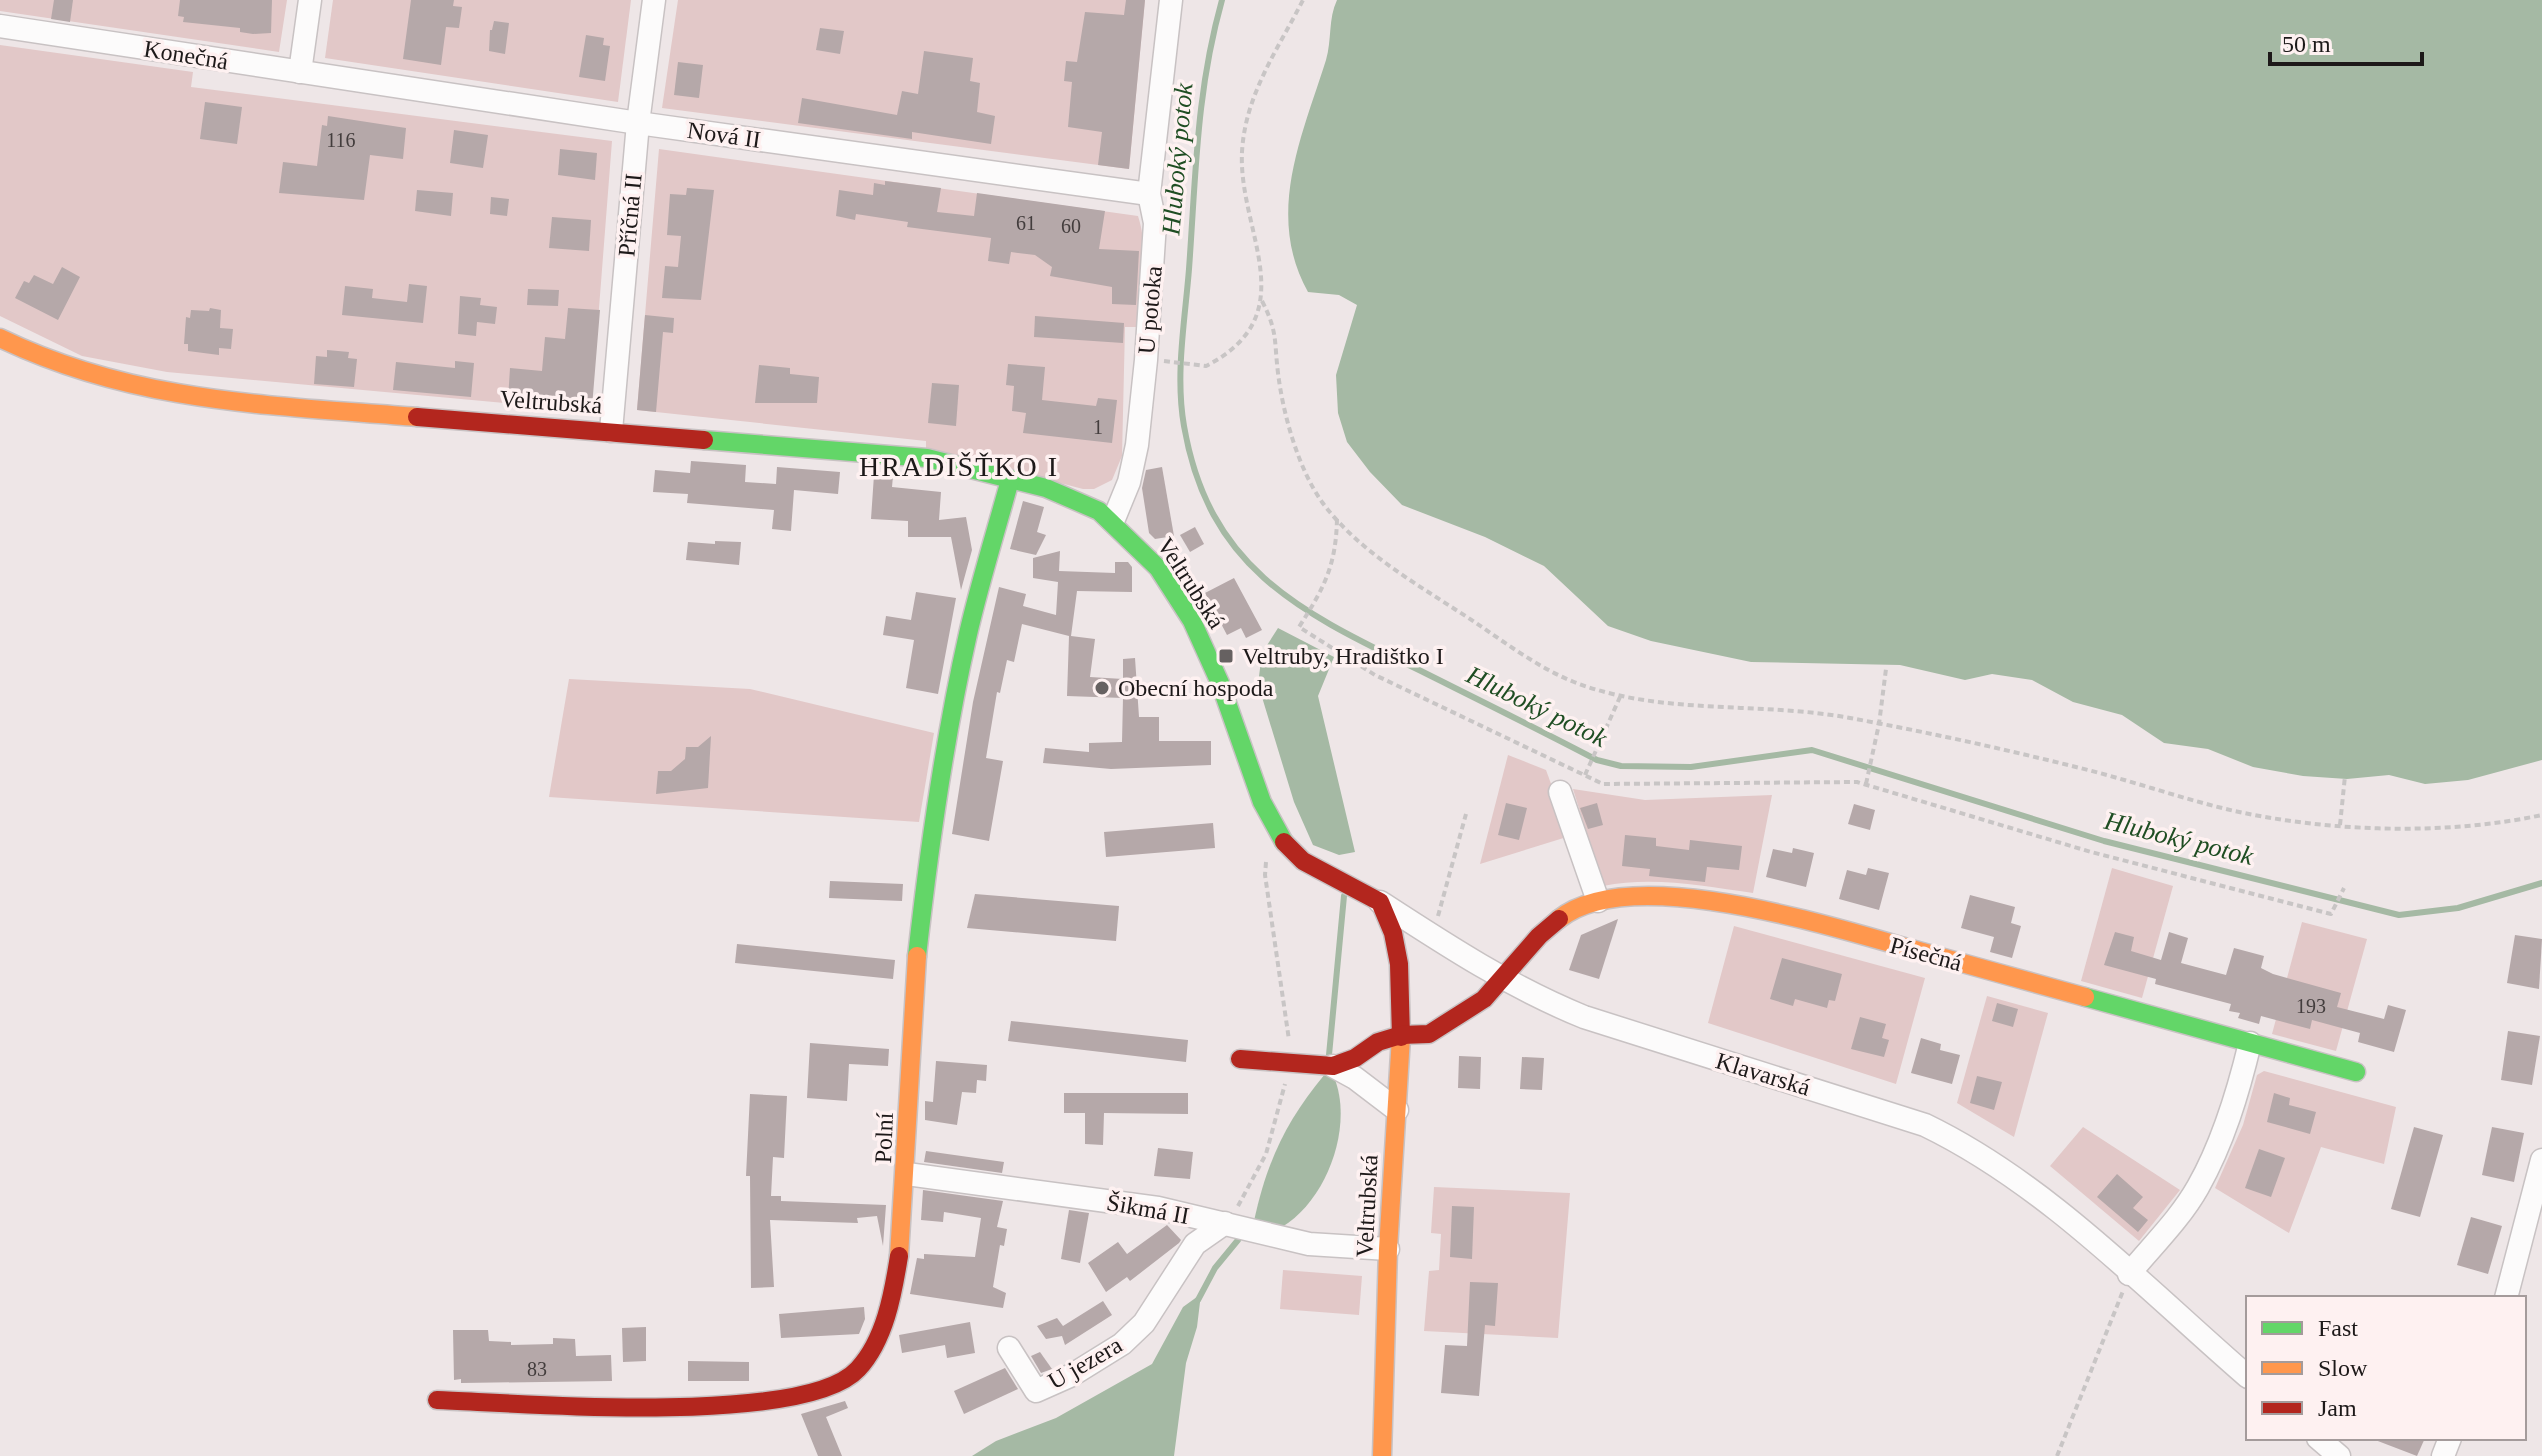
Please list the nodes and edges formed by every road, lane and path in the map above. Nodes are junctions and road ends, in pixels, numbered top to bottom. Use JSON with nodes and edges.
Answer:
{"nodes":[{"id":1,"x":310,"y":0,"type":"edge"},
{"id":2,"x":654,"y":0,"type":"edge"},
{"id":3,"x":1171,"y":0,"type":"edge"},
{"id":4,"x":1303,"y":0,"type":"edge"},
{"id":5,"x":0,"y":26,"type":"edge"},
{"id":6,"x":300,"y":72,"type":"junction"},
{"id":7,"x":638,"y":123,"type":"junction"},
{"id":8,"x":1149,"y":194,"type":"junction"},
{"id":9,"x":1262,"y":301,"type":"junction"},
{"id":10,"x":0,"y":338,"type":"edge"},
{"id":11,"x":1169,"y":362,"type":"dead end"},
{"id":12,"x":611,"y":431,"type":"junction"},
{"id":13,"x":1010,"y":480,"type":"junction"},
{"id":14,"x":1337,"y":516,"type":"junction"},
{"id":15,"x":1113,"y":521,"type":"junction"},
{"id":16,"x":1886,"y":669,"type":"dead end"},
{"id":17,"x":1620,"y":697,"type":"junction"},
{"id":18,"x":1879,"y":724,"type":"junction"},
{"id":19,"x":1585,"y":773,"type":"junction"},
{"id":20,"x":2345,"y":776,"type":"dead end"},
{"id":21,"x":1866,"y":784,"type":"junction"},
{"id":22,"x":1560,"y":792,"type":"dead end"},
{"id":23,"x":1466,"y":814,"type":"dead end"},
{"id":24,"x":2542,"y":815,"type":"edge"},
{"id":25,"x":1272,"y":824,"type":"junction"},
{"id":26,"x":2340,"y":825,"type":"junction"},
{"id":27,"x":2344,"y":888,"type":"dead end"},
{"id":28,"x":1598,"y":901,"type":"junction"},
{"id":29,"x":1380,"y":902,"type":"junction"},
{"id":30,"x":1432,"y":936,"type":"junction"},
{"id":31,"x":1500,"y":979,"type":"junction"},
{"id":32,"x":1401,"y":1035,"type":"junction"},
{"id":33,"x":2250,"y":1043,"type":"junction"},
{"id":34,"x":1240,"y":1059,"type":"dead end"},
{"id":35,"x":1289,"y":1063,"type":"junction"},
{"id":36,"x":1333,"y":1066,"type":"junction"},
{"id":37,"x":2356,"y":1072,"type":"dead end"},
{"id":38,"x":1397,"y":1110,"type":"junction"},
{"id":39,"x":2542,"y":1160,"type":"edge"},
{"id":40,"x":907,"y":1174,"type":"junction"},
{"id":41,"x":1225,"y":1223,"type":"junction"},
{"id":42,"x":1388,"y":1249,"type":"junction"},
{"id":43,"x":2129,"y":1274,"type":"junction"},
{"id":44,"x":2507,"y":1296,"type":"edge"},
{"id":45,"x":1009,"y":1348,"type":"dead end"},
{"id":46,"x":2246,"y":1375,"type":"edge"},
{"id":47,"x":437,"y":1400,"type":"dead end"},
{"id":48,"x":2320,"y":1440,"type":"edge"},
{"id":49,"x":1382,"y":1456,"type":"edge"},
{"id":50,"x":2057,"y":1456,"type":"edge"},
{"id":51,"x":2339,"y":1456,"type":"edge"}],
"edges":[{"from":1,"to":6,"type":"street"},
{"from":2,"to":7,"type":"street","name":"Příčná II"},
{"from":3,"to":8,"type":"street","name":"U potoka"},
{"from":4,"to":9,"type":"path"},
{"from":5,"to":6,"type":"street","name":"Konečná"},
{"from":6,"to":7,"type":"street","name":"Nová II"},
{"from":7,"to":8,"type":"street","name":"Nová II"},
{"from":7,"to":12,"type":"street","name":"Příčná II"},
{"from":8,"to":15,"type":"street","name":"U potoka"},
{"from":9,"to":11,"type":"path"},
{"from":9,"to":14,"type":"path"},
{"from":10,"to":12,"type":"street","name":"Veltrubská"},
{"from":12,"to":13,"type":"street","name":"Veltrubská"},
{"from":13,"to":15,"type":"street","name":"Veltrubská"},
{"from":13,"to":40,"type":"street","name":"Polní"},
{"from":14,"to":17,"type":"path"},
{"from":14,"to":19,"type":"path"},
{"from":15,"to":25,"type":"street","name":"Veltrubská"},
{"from":16,"to":18,"type":"path"},
{"from":17,"to":18,"type":"path"},
{"from":17,"to":19,"type":"path"},
{"from":18,"to":21,"type":"path"},
{"from":18,"to":26,"type":"path"},
{"from":19,"to":21,"type":"path"},
{"from":20,"to":26,"type":"path"},
{"from":21,"to":27,"type":"path"},
{"from":22,"to":28,"type":"street"},
{"from":23,"to":30,"type":"path"},
{"from":24,"to":26,"type":"path"},
{"from":25,"to":29,"type":"street","name":"Veltrubská"},
{"from":25,"to":35,"type":"path"},
{"from":28,"to":31,"type":"street","name":"Písečná"},
{"from":28,"to":33,"type":"street","name":"Písečná"},
{"from":29,"to":30,"type":"street","name":"Klavarská"},
{"from":29,"to":32,"type":"street","name":"Veltrubská"},
{"from":30,"to":31,"type":"street","name":"Klavarská"},
{"from":31,"to":32,"type":"street","name":"Písečná"},
{"from":31,"to":43,"type":"street","name":"Klavarská"},
{"from":32,"to":36,"type":"street"},
{"from":32,"to":38,"type":"street","name":"Veltrubská"},
{"from":33,"to":37,"type":"street","name":"Písečná"},
{"from":33,"to":43,"type":"street"},
{"from":34,"to":35,"type":"street"},
{"from":35,"to":36,"type":"street"},
{"from":35,"to":41,"type":"path"},
{"from":36,"to":38,"type":"street"},
{"from":38,"to":42,"type":"street","name":"Veltrubská"},
{"from":39,"to":44,"type":"street"},
{"from":40,"to":41,"type":"street","name":"Šikmá II"},
{"from":40,"to":47,"type":"street","name":"Polní"},
{"from":41,"to":42,"type":"street","name":"Šikmá II"},
{"from":41,"to":45,"type":"street","name":"U jezera"},
{"from":42,"to":49,"type":"street","name":"Veltrubská"},
{"from":43,"to":46,"type":"street","name":"Klavarská"},
{"from":43,"to":50,"type":"path"},
{"from":48,"to":51,"type":"street"}]}
